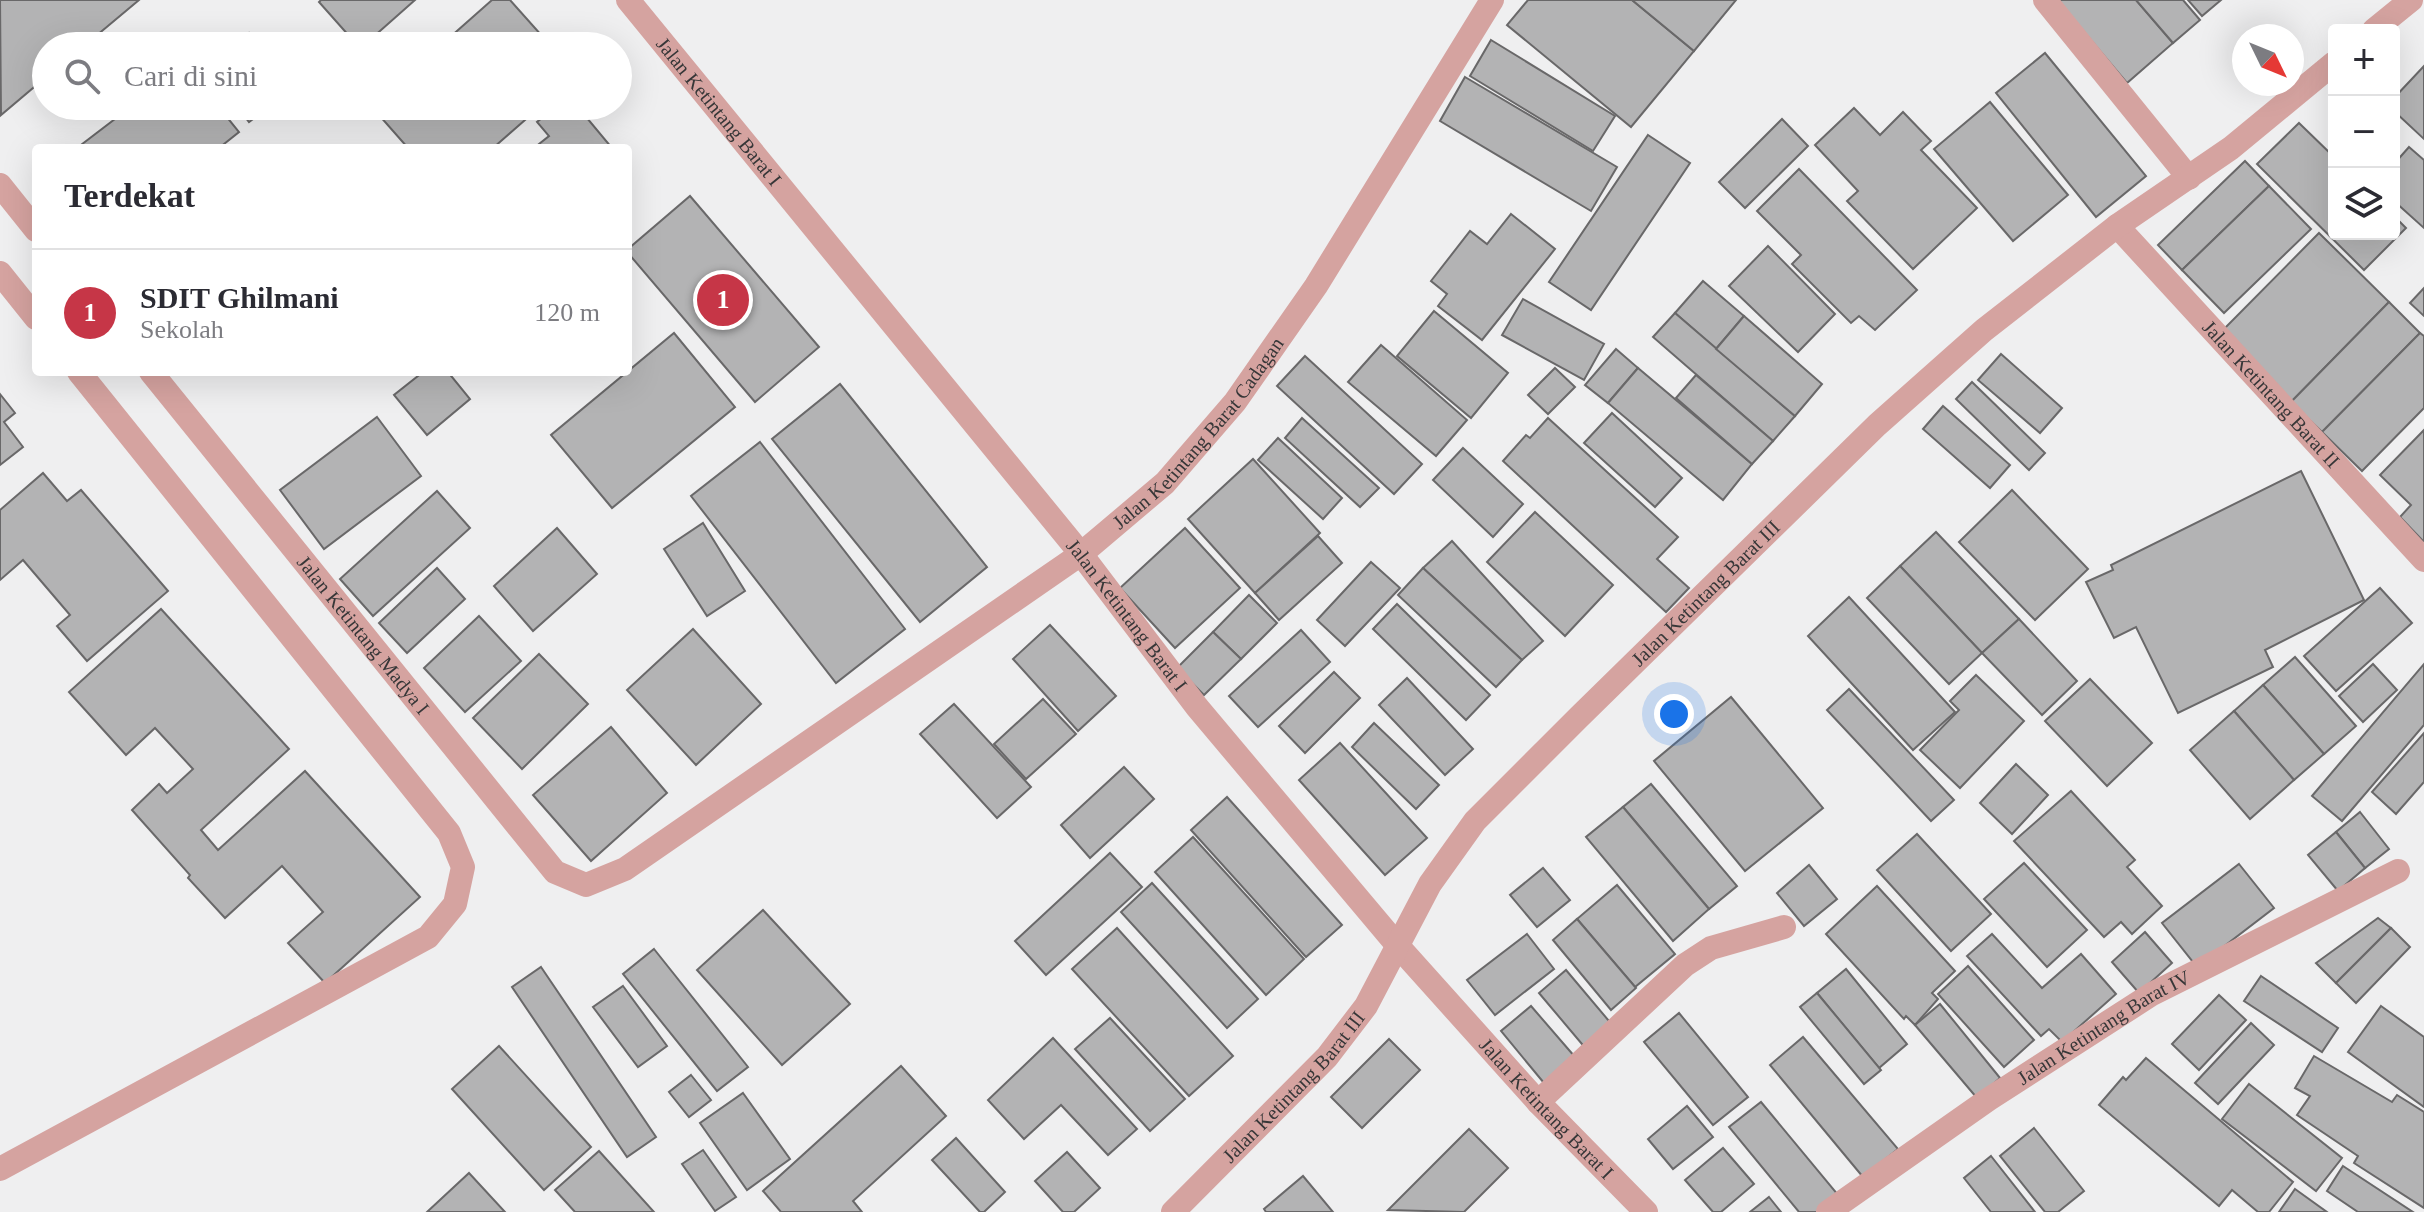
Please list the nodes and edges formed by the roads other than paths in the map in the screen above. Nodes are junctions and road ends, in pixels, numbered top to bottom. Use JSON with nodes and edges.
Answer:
{"nodes":[{"id":1,"x":628,"y":0,"type":"edge"},
{"id":2,"x":1492,"y":0,"type":"edge"},
{"id":3,"x":2045,"y":0,"type":"edge"},
{"id":4,"x":2411,"y":0,"type":"edge"},
{"id":5,"x":2381,"y":24,"type":"edge"},
{"id":6,"x":2328,"y":68,"type":"edge"},
{"id":7,"x":2189,"y":178,"type":"junction"},
{"id":8,"x":0,"y":185,"type":"edge"},
{"id":9,"x":32,"y":225,"type":"edge"},
{"id":10,"x":2117,"y":226,"type":"junction"},
{"id":11,"x":0,"y":273,"type":"edge"},
{"id":12,"x":32,"y":313,"type":"edge"},
{"id":13,"x":82,"y":376,"type":"edge"},
{"id":14,"x":154,"y":376,"type":"edge"},
{"id":15,"x":1081,"y":554,"type":"junction"},
{"id":16,"x":2424,"y":560,"type":"edge"},
{"id":17,"x":2398,"y":871,"type":"dead end"},
{"id":18,"x":586,"y":885,"type":"joint"},
{"id":19,"x":1784,"y":927,"type":"dead end"},
{"id":20,"x":1398,"y":946,"type":"junction"},
{"id":21,"x":1538,"y":1102,"type":"junction"},
{"id":22,"x":0,"y":1169,"type":"edge"},
{"id":23,"x":1173,"y":1212,"type":"edge"},
{"id":24,"x":1646,"y":1212,"type":"edge"},
{"id":25,"x":1828,"y":1212,"type":"edge"}],
"edges":[{"from":1,"to":15,"type":"street","name":"Jalan Ketintang Barat I"},
{"from":2,"to":15,"type":"street","name":"Jalan Ketintang Barat Cadagan"},
{"from":3,"to":7,"type":"street"},
{"from":4,"to":5,"type":"street"},
{"from":6,"to":7,"type":"street","name":"Jalan Ketintang Barat III"},
{"from":7,"to":10,"type":"street","name":"Jalan Ketintang Barat III"},
{"from":8,"to":9,"type":"street"},
{"from":10,"to":16,"type":"street","name":"Jalan Ketintang Barat II"},
{"from":10,"to":20,"type":"street","name":"Jalan Ketintang Barat III"},
{"from":11,"to":12,"type":"street"},
{"from":13,"to":22,"type":"street"},
{"from":14,"to":18,"type":"street","name":"Jalan Ketintang Madya I"},
{"from":15,"to":18,"type":"street","name":"Jalan Ketintang Barat Cadagan"},
{"from":15,"to":20,"type":"street","name":"Jalan Ketintang Barat I"},
{"from":17,"to":25,"type":"street","name":"Jalan Ketintang Barat IV"},
{"from":19,"to":21,"type":"street"},
{"from":20,"to":21,"type":"street","name":"Jalan Ketintang Barat I"},
{"from":20,"to":23,"type":"street","name":"Jalan Ketintang Barat III"},
{"from":21,"to":24,"type":"street","name":"Jalan Ketintang Barat I"}]}
